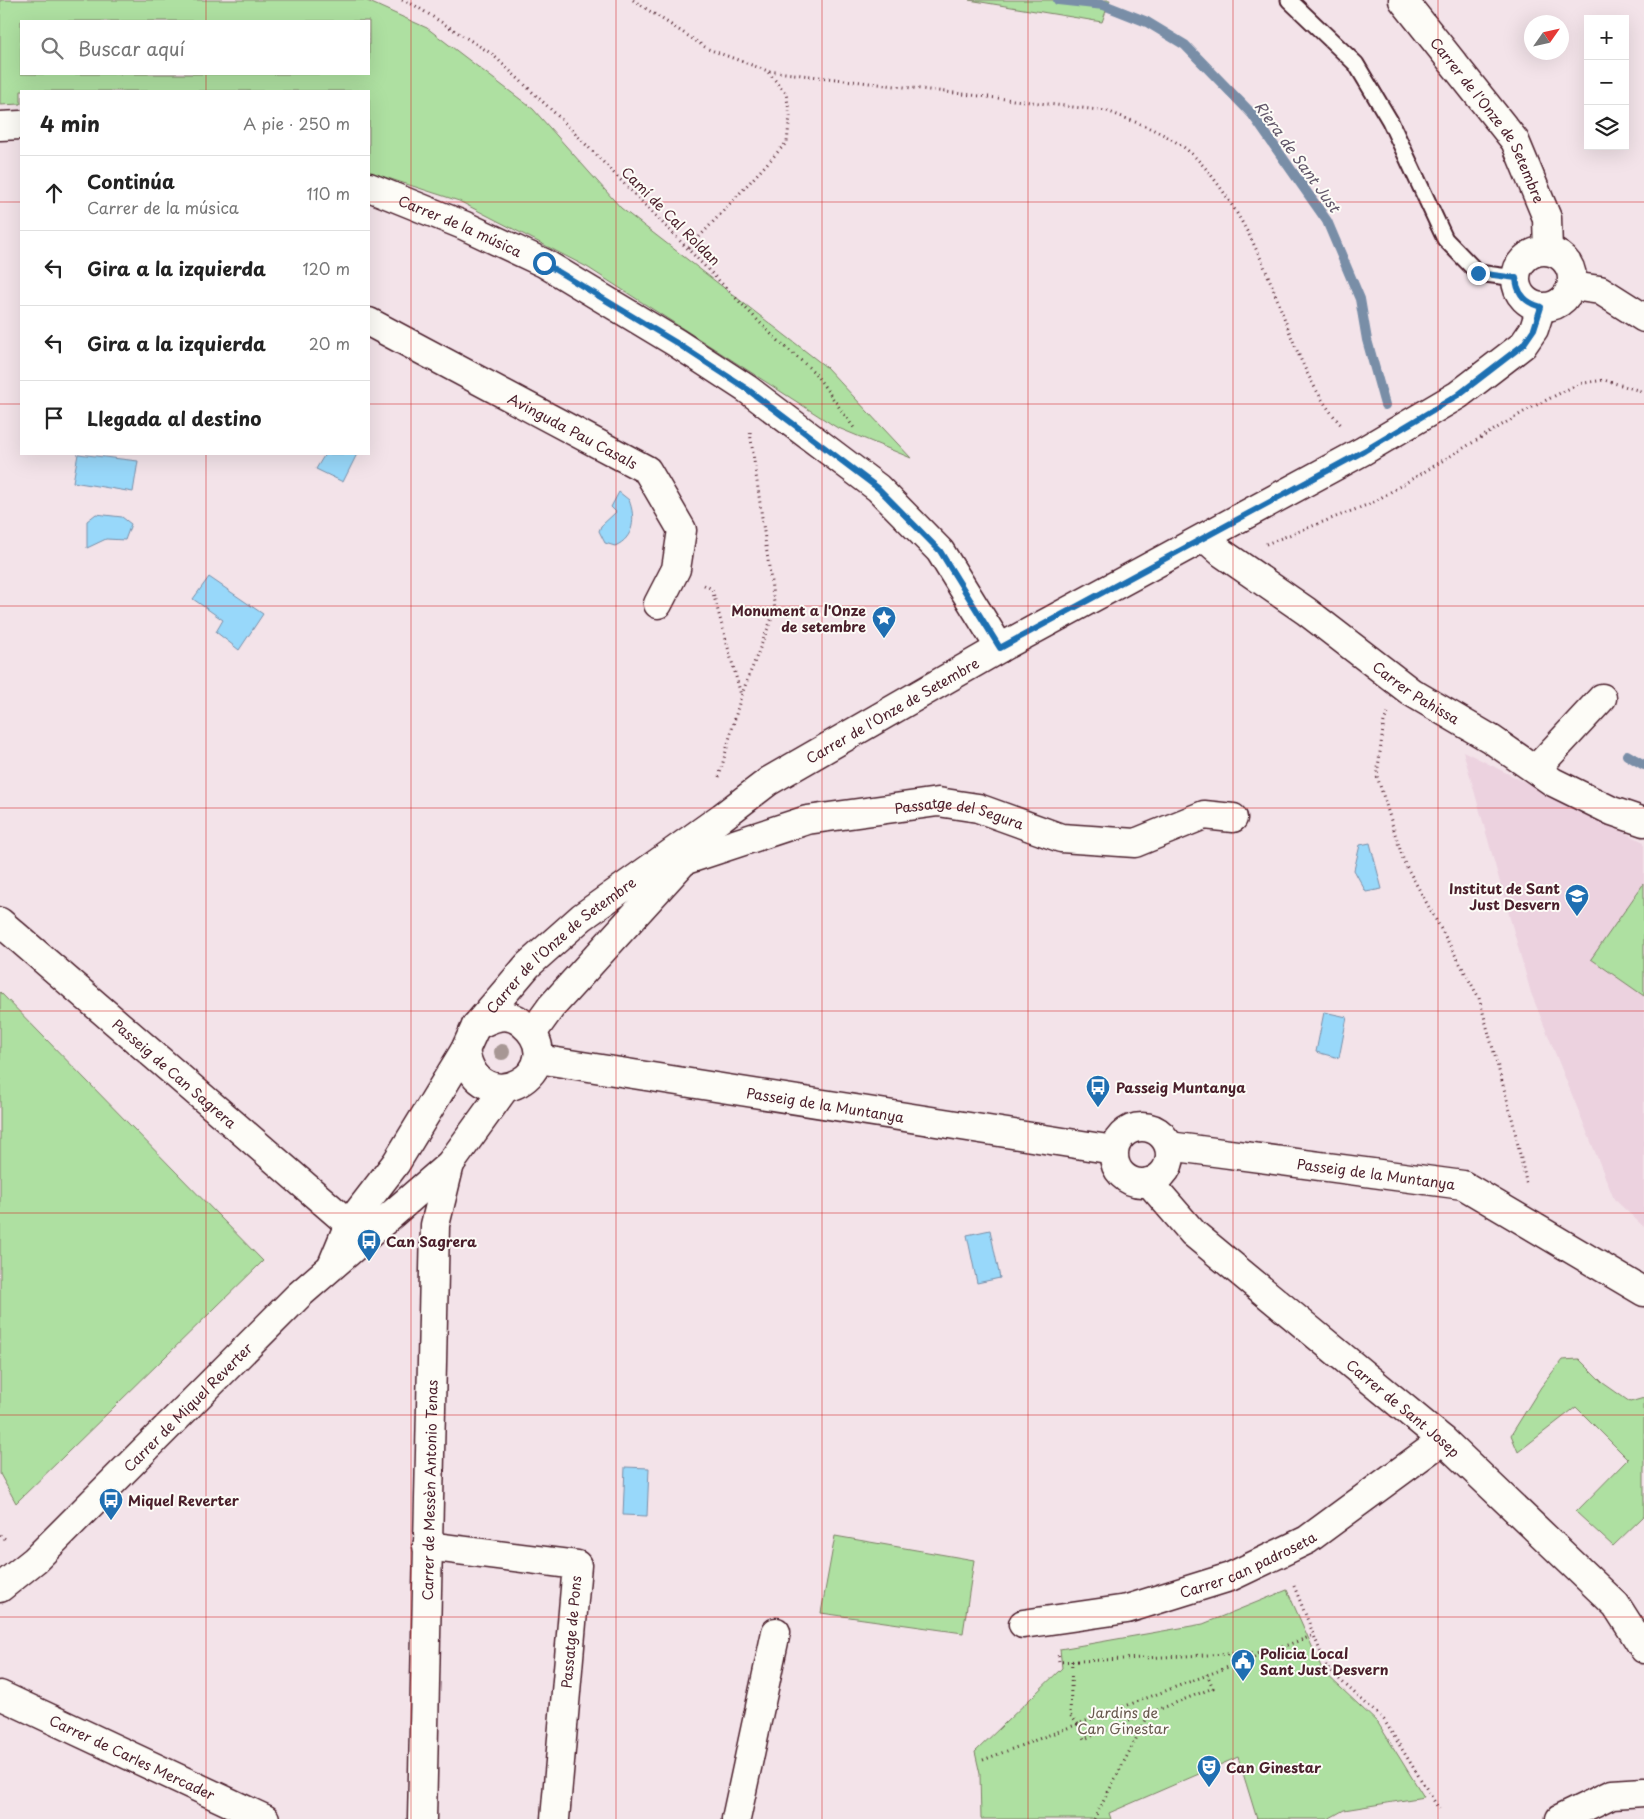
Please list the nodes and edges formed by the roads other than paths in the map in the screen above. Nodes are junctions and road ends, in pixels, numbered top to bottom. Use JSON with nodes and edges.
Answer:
{"nodes":[{"id":1,"x":1289,"y":0,"type":"edge"},
{"id":2,"x":1403,"y":0,"type":"edge"},
{"id":3,"x":0,"y":126,"type":"edge"},
{"id":4,"x":20,"y":126,"type":"edge"},
{"id":5,"x":370,"y":188,"type":"edge"},
{"id":6,"x":1548,"y":251,"type":"junction"},
{"id":7,"x":1516,"y":278,"type":"junction"},
{"id":8,"x":1572,"y":286,"type":"junction"},
{"id":9,"x":1541,"y":307,"type":"junction"},
{"id":10,"x":1644,"y":318,"type":"edge"},
{"id":11,"x":370,"y":323,"type":"edge"},
{"id":12,"x":1205,"y":538,"type":"junction"},
{"id":13,"x":658,"y":604,"type":"dead end"},
{"id":14,"x":1000,"y":648,"type":"junction"},
{"id":15,"x":1602,"y":698,"type":"dead end"},
{"id":16,"x":1536,"y":769,"type":"junction"},
{"id":17,"x":722,"y":817,"type":"junction"},
{"id":18,"x":1233,"y":818,"type":"dead end"},
{"id":19,"x":1644,"y":822,"type":"edge"},
{"id":20,"x":686,"y":860,"type":"junction"},
{"id":21,"x":0,"y":922,"type":"edge"},
{"id":22,"x":532,"y":1032,"type":"junction"},
{"id":23,"x":471,"y":1038,"type":"junction"},
{"id":24,"x":538,"y":1059,"type":"junction"},
{"id":25,"x":505,"y":1088,"type":"junction"},
{"id":26,"x":1169,"y":1146,"type":"junction"},
{"id":27,"x":1114,"y":1150,"type":"junction"},
{"id":28,"x":450,"y":1164,"type":"junction"},
{"id":29,"x":1149,"y":1182,"type":"junction"},
{"id":30,"x":349,"y":1224,"type":"junction"},
{"id":31,"x":332,"y":1266,"type":"junction"},
{"id":32,"x":1644,"y":1292,"type":"edge"},
{"id":33,"x":1443,"y":1440,"type":"junction"},
{"id":34,"x":427,"y":1546,"type":"junction"},
{"id":35,"x":0,"y":1588,"type":"edge"},
{"id":36,"x":1023,"y":1624,"type":"dead end"},
{"id":37,"x":776,"y":1632,"type":"dead end"},
{"id":38,"x":1644,"y":1649,"type":"edge"},
{"id":39,"x":0,"y":1695,"type":"edge"},
{"id":40,"x":1644,"y":1792,"type":"edge"},
{"id":41,"x":265,"y":1819,"type":"edge"},
{"id":42,"x":422,"y":1819,"type":"edge"},
{"id":43,"x":555,"y":1819,"type":"edge"},
{"id":44,"x":736,"y":1819,"type":"edge"},
{"id":45,"x":1560,"y":1819,"type":"edge"}],
"edges":[{"from":1,"to":7,"type":"lane"},
{"from":2,"to":6,"type":"street","name":"Carrer de l'Onze de Setembre"},
{"from":3,"to":4,"type":"street"},
{"from":5,"to":14,"type":"street","name":"Carrer de la música"},
{"from":6,"to":7,"type":"street"},
{"from":6,"to":8,"type":"street"},
{"from":7,"to":9,"type":"street"},
{"from":8,"to":9,"type":"street"},
{"from":8,"to":10,"type":"street"},
{"from":9,"to":12,"type":"street","name":"Carrer de l'Onze de Setembre"},
{"from":11,"to":13,"type":"street","name":"Avinguda Pau Casals"},
{"from":12,"to":14,"type":"street","name":"Carrer de l'Onze de Setembre"},
{"from":12,"to":16,"type":"street","name":"Carrer Pahissa"},
{"from":14,"to":17,"type":"street","name":"Carrer de l'Onze de Setembre"},
{"from":15,"to":16,"type":"street"},
{"from":16,"to":19,"type":"street","name":"Carrer Pahissa"},
{"from":17,"to":20,"type":"street","name":"Carrer de l'Onze de Setembre"},
{"from":17,"to":23,"type":"street","name":"Carrer de l'Onze de Setembre"},
{"from":18,"to":20,"type":"street","name":"Passatge del Segura"},
{"from":20,"to":22,"type":"street","name":"Carrer de l'Onze de Setembre"},
{"from":21,"to":30,"type":"street","name":"Passeig de Can Sagrera"},
{"from":22,"to":23,"type":"street"},
{"from":22,"to":24,"type":"street"},
{"from":23,"to":25,"type":"street"},
{"from":23,"to":30,"type":"street","name":"Carrer de Miquel Reverter"},
{"from":24,"to":25,"type":"street"},
{"from":24,"to":27,"type":"street","name":"Passeig de la Muntanya"},
{"from":25,"to":28,"type":"street","name":"Carrer de Miquel Reverter"},
{"from":26,"to":27,"type":"street"},
{"from":26,"to":29,"type":"street"},
{"from":26,"to":32,"type":"street","name":"Passeig de la Muntanya"},
{"from":27,"to":29,"type":"street"},
{"from":28,"to":31,"type":"street","name":"Carrer de Miquel Reverter"},
{"from":28,"to":34,"type":"street","name":"Carrer de Messèn Antonio Tenas"},
{"from":29,"to":33,"type":"street","name":"Carrer de Sant Josep"},
{"from":30,"to":31,"type":"street","name":"Carrer de Miquel Reverter"},
{"from":31,"to":35,"type":"street","name":"Carrer de Miquel Reverter"},
{"from":33,"to":36,"type":"street","name":"Carrer can padroseta"},
{"from":33,"to":38,"type":"street","name":"Carrer de Sant Josep"},
{"from":34,"to":42,"type":"street","name":"Carrer de Messèn Antonio Tenas"},
{"from":34,"to":43,"type":"street","name":"Passatge de Pons"},
{"from":37,"to":44,"type":"street"},
{"from":39,"to":41,"type":"street","name":"Carrer de Carles Mercader"},
{"from":40,"to":45,"type":"street"}]}
